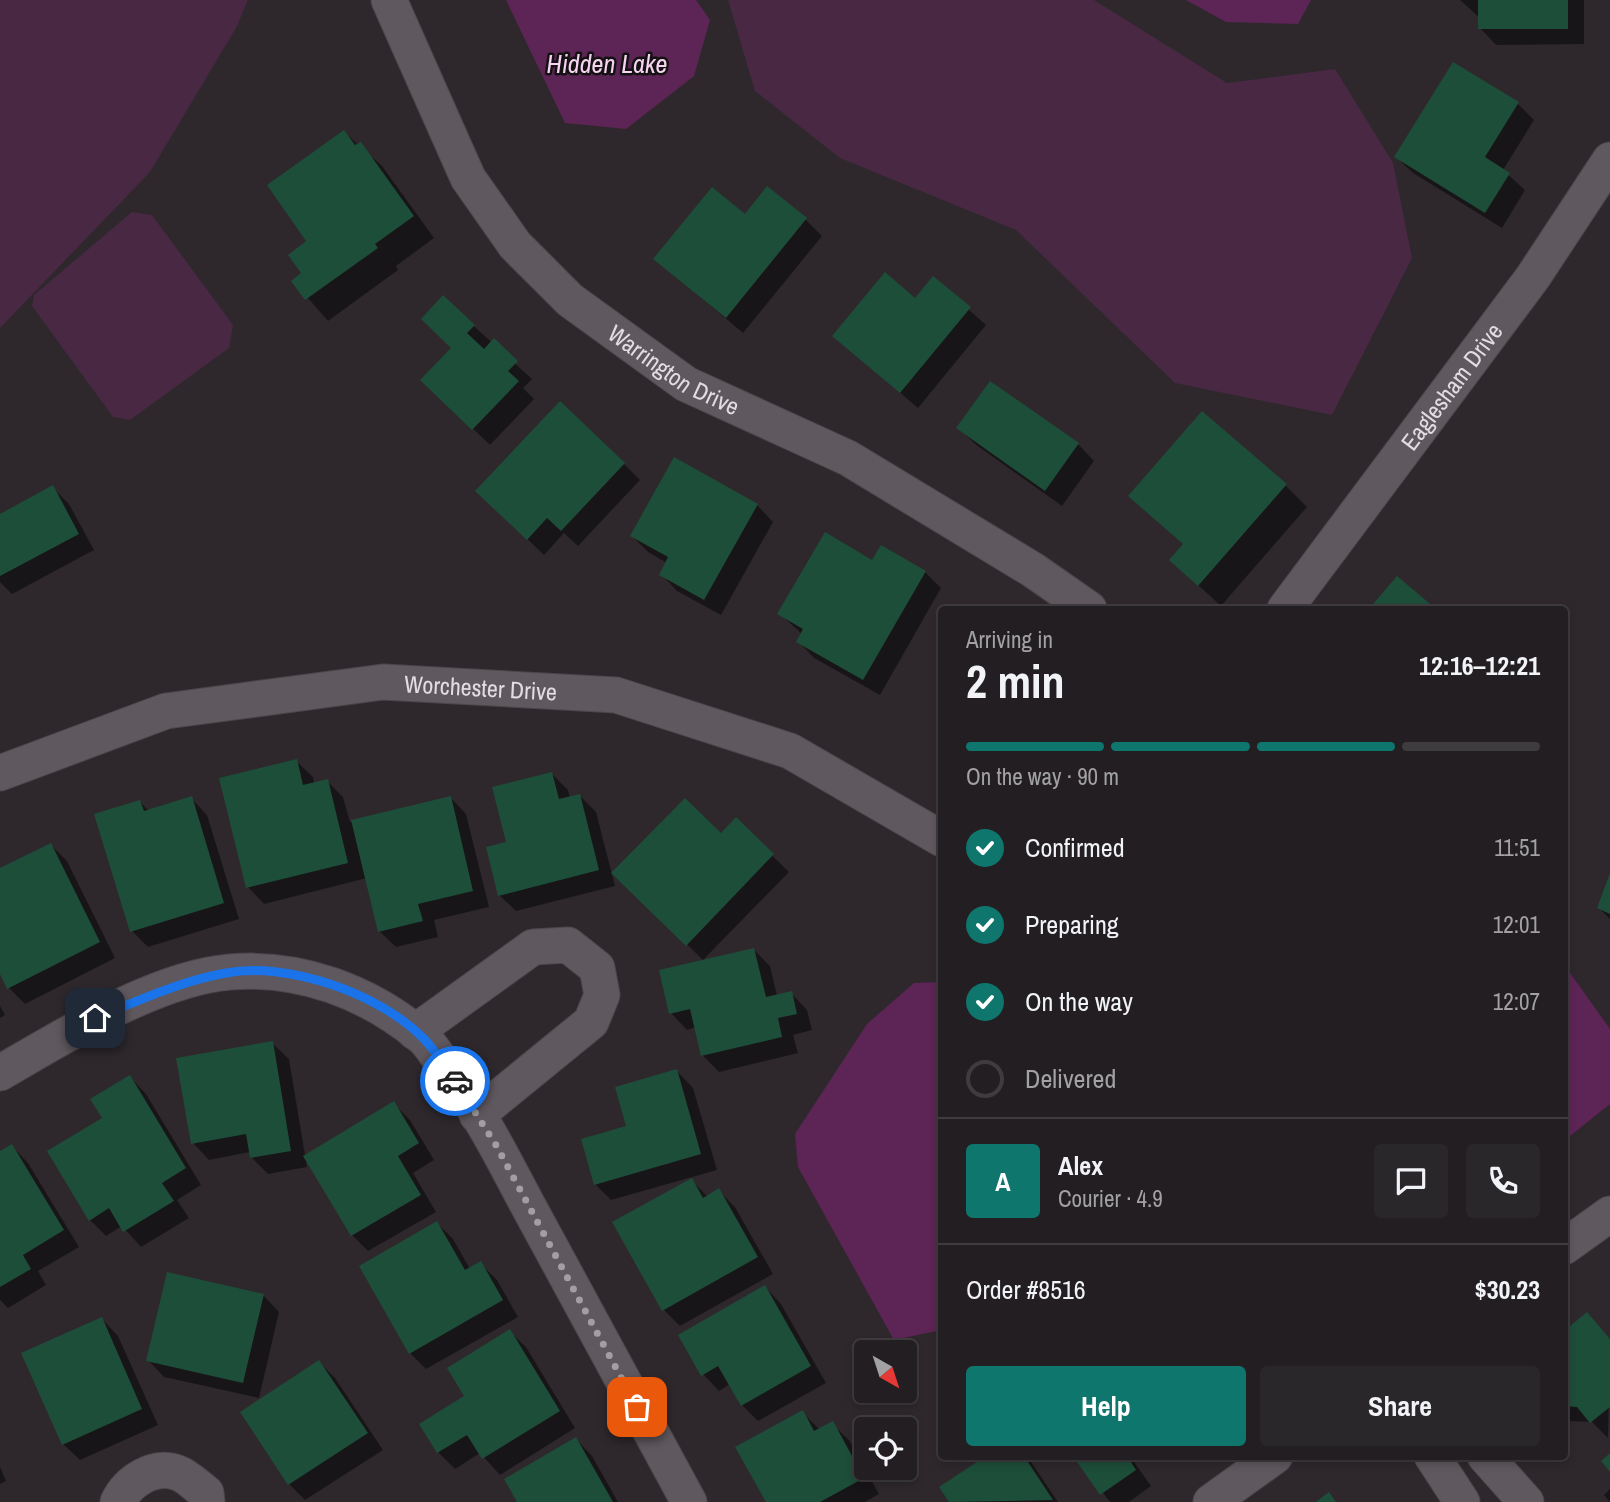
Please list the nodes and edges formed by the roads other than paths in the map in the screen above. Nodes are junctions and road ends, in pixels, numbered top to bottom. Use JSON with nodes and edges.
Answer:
{"nodes":[{"id":1,"x":389,"y":0,"type":"edge"},
{"id":2,"x":1610,"y":160,"type":"edge"},
{"id":3,"x":1085,"y":606,"type":"edge"},
{"id":4,"x":1287,"y":606,"type":"edge"},
{"id":5,"x":0,"y":773,"type":"edge"},
{"id":6,"x":938,"y":837,"type":"edge"},
{"id":7,"x":415,"y":1032,"type":"junction"},
{"id":8,"x":0,"y":1073,"type":"edge"},
{"id":9,"x":477,"y":1115,"type":"junction"},
{"id":10,"x":1610,"y":1215,"type":"edge"},
{"id":11,"x":1568,"y":1244,"type":"edge"},
{"id":12,"x":1269,"y":1460,"type":"edge"},
{"id":13,"x":1435,"y":1460,"type":"edge"},
{"id":14,"x":1489,"y":1460,"type":"edge"},
{"id":15,"x":118,"y":1502,"type":"edge"},
{"id":16,"x":207,"y":1502,"type":"edge"},
{"id":17,"x":689,"y":1502,"type":"edge"},
{"id":18,"x":1211,"y":1502,"type":"edge"},
{"id":19,"x":1462,"y":1502,"type":"edge"},
{"id":20,"x":1526,"y":1502,"type":"edge"}],
"edges":[{"from":1,"to":3,"type":"street","name":"Warrington Drive"},
{"from":2,"to":4,"type":"street","name":"Eaglesham Drive"},
{"from":5,"to":6,"type":"street","name":"Worchester Drive"},
{"from":7,"to":8,"type":"street"},
{"from":7,"to":9,"type":"street"},
{"from":7,"to":9,"type":"street"},
{"from":9,"to":17,"type":"street"},
{"from":10,"to":11,"type":"street"},
{"from":12,"to":18,"type":"street"},
{"from":13,"to":19,"type":"street"},
{"from":14,"to":20,"type":"street"},
{"from":15,"to":16,"type":"street"}]}
